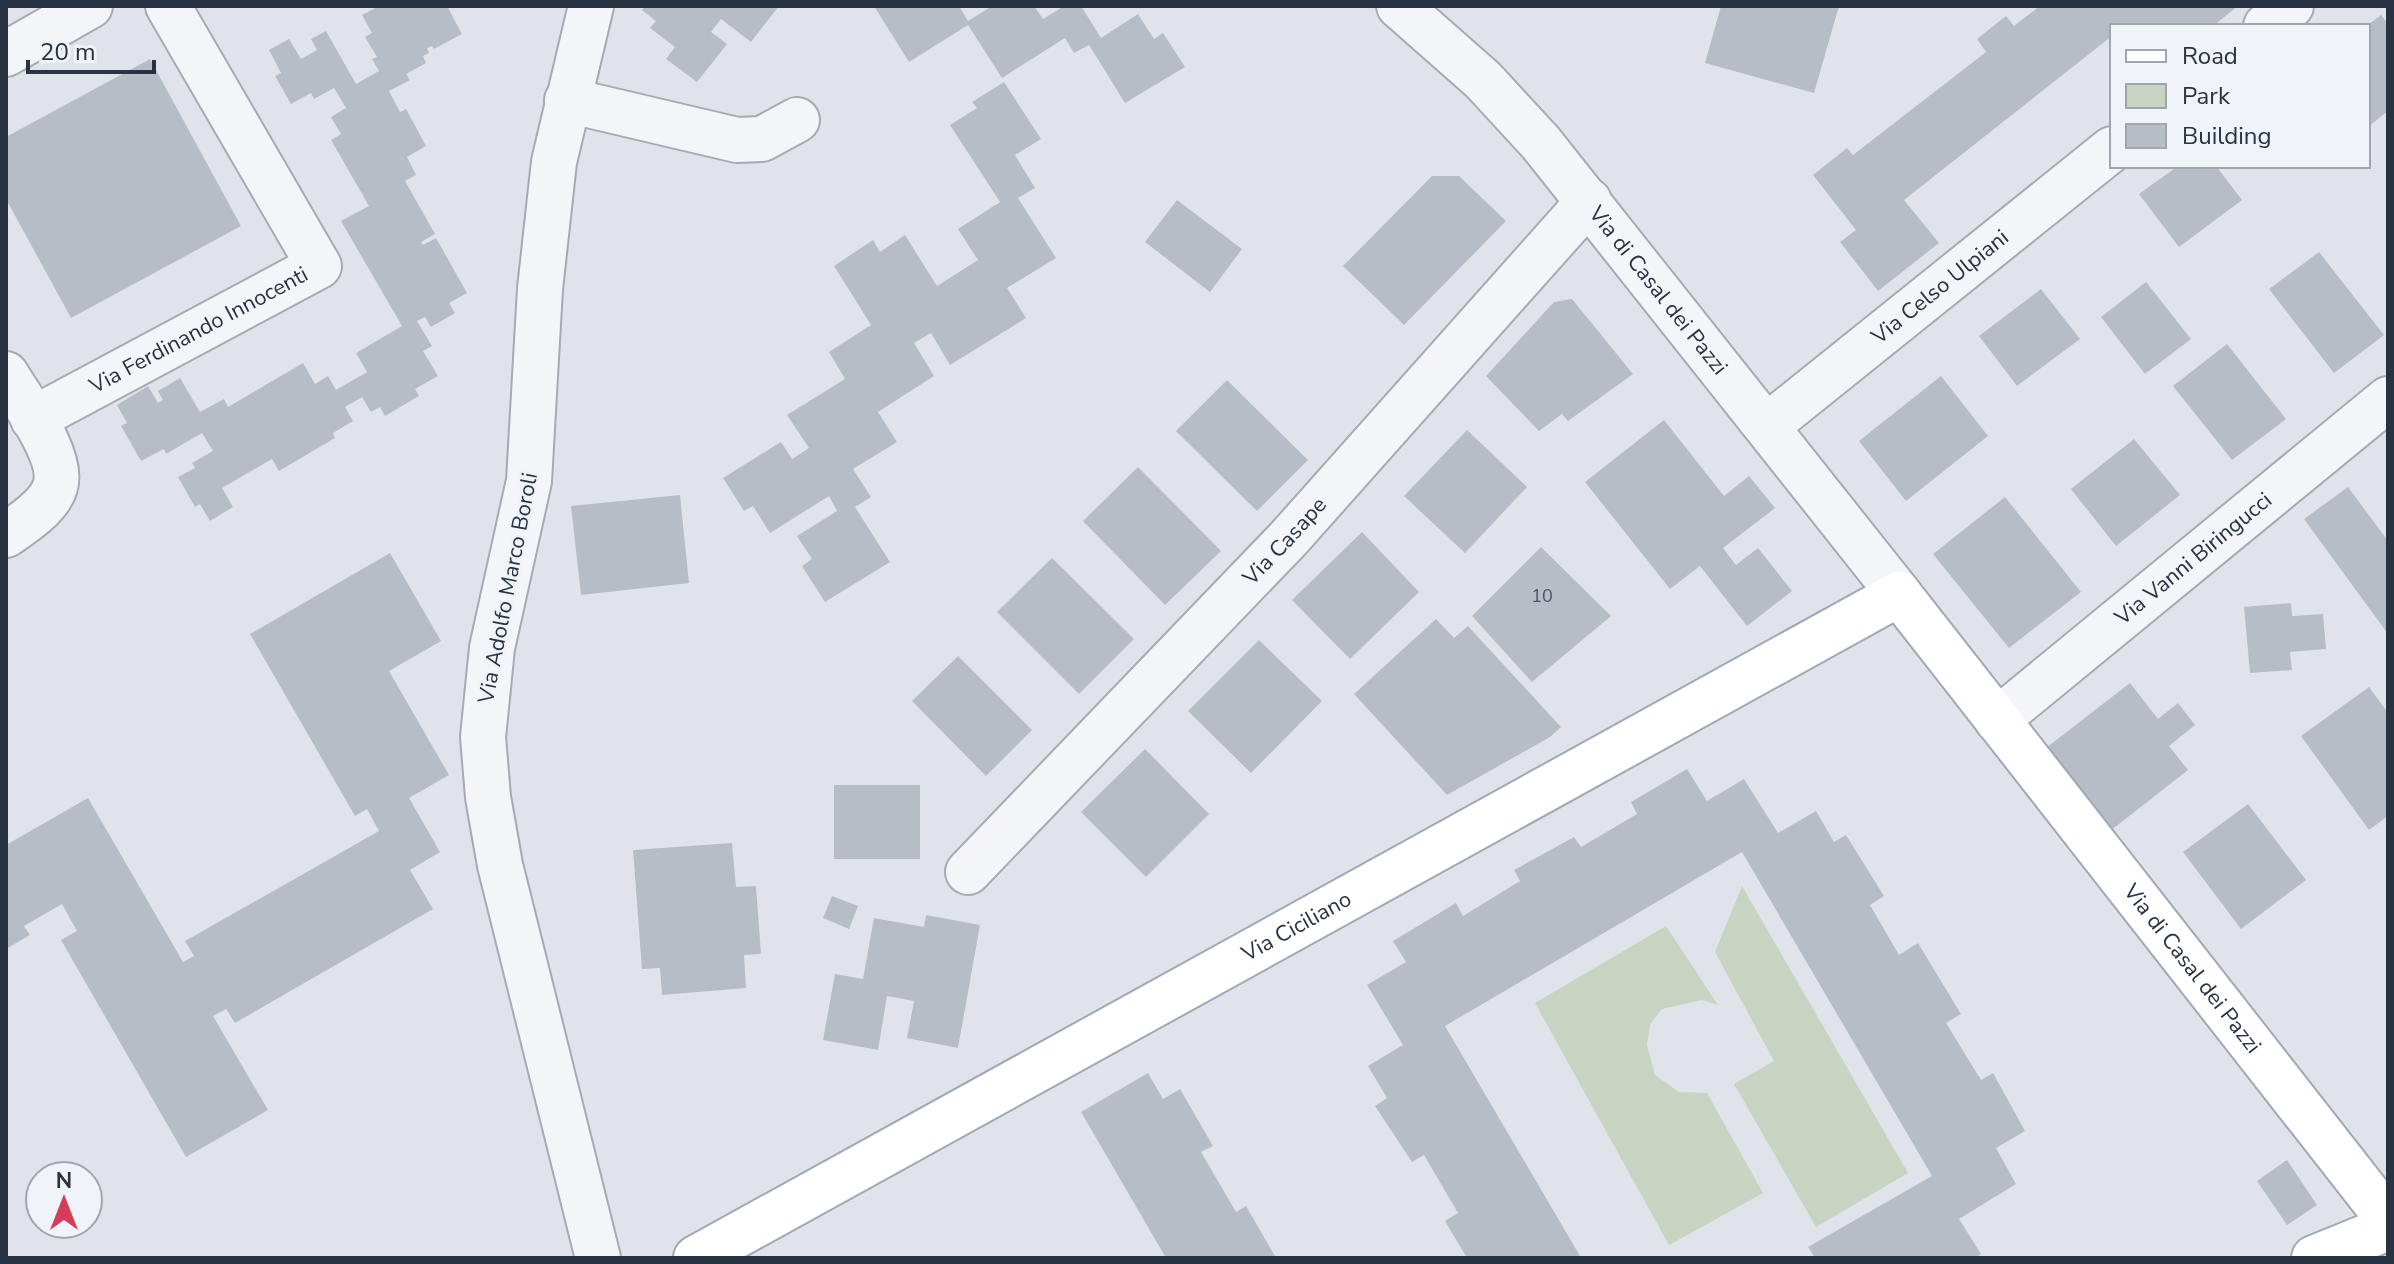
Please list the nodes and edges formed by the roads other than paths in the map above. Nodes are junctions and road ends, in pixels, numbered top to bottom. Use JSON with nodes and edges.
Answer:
{"nodes":[{"id":1,"x":90,"y":6,"type":"edge"},
{"id":2,"x":591,"y":6,"type":"edge"},
{"id":3,"x":2291,"y":6,"type":"edge"},
{"id":4,"x":178,"y":9,"type":"edge"},
{"id":5,"x":1409,"y":9,"type":"edge"},
{"id":6,"x":2268,"y":24,"type":"edge"},
{"id":7,"x":6,"y":54,"type":"edge"},
{"id":8,"x":567,"y":100,"type":"junction"},
{"id":9,"x":797,"y":120,"type":"dead end"},
{"id":10,"x":2110,"y":151,"type":"edge"},
{"id":11,"x":1589,"y":201,"type":"junction"},
{"id":12,"x":6,"y":374,"type":"edge"},
{"id":13,"x":2388,"y":399,"type":"edge"},
{"id":14,"x":33,"y":419,"type":"junction"},
{"id":15,"x":1767,"y":426,"type":"junction"},
{"id":16,"x":6,"y":535,"type":"edge"},
{"id":17,"x":1899,"y":594,"type":"junction"},
{"id":18,"x":1997,"y":720,"type":"junction"},
{"id":19,"x":968,"y":872,"type":"dead end"},
{"id":20,"x":2388,"y":1219,"type":"edge"},
{"id":21,"x":2388,"y":1228,"type":"edge"},
{"id":22,"x":598,"y":1258,"type":"edge"},
{"id":23,"x":696,"y":1258,"type":"edge"},
{"id":24,"x":2314,"y":1258,"type":"edge"}],
"edges":[{"from":1,"to":7,"type":"street"},
{"from":2,"to":8,"type":"street","name":"Via Adolfo Marco Boroli"},
{"from":3,"to":6,"type":"street"},
{"from":4,"to":14,"type":"street","name":"Via Ferdinando Innocenti"},
{"from":5,"to":11,"type":"street","name":"Via di Casal dei Pazzi"},
{"from":8,"to":9,"type":"street"},
{"from":8,"to":22,"type":"street","name":"Via Adolfo Marco Boroli"},
{"from":10,"to":15,"type":"street","name":"Via Celso Ulpiani"},
{"from":11,"to":15,"type":"street","name":"Via di Casal dei Pazzi"},
{"from":11,"to":19,"type":"street","name":"Via Casape"},
{"from":12,"to":14,"type":"street"},
{"from":13,"to":18,"type":"street","name":"Via Vanni Biringucci"},
{"from":14,"to":16,"type":"street"},
{"from":15,"to":17,"type":"street","name":"Via di Casal dei Pazzi"},
{"from":17,"to":18,"type":"main road","name":"Via di Casal dei Pazzi"},
{"from":17,"to":23,"type":"main road","name":"Via Ciciliano"},
{"from":18,"to":20,"type":"main road","name":"Via di Casal dei Pazzi"},
{"from":21,"to":24,"type":"main road"}]}
